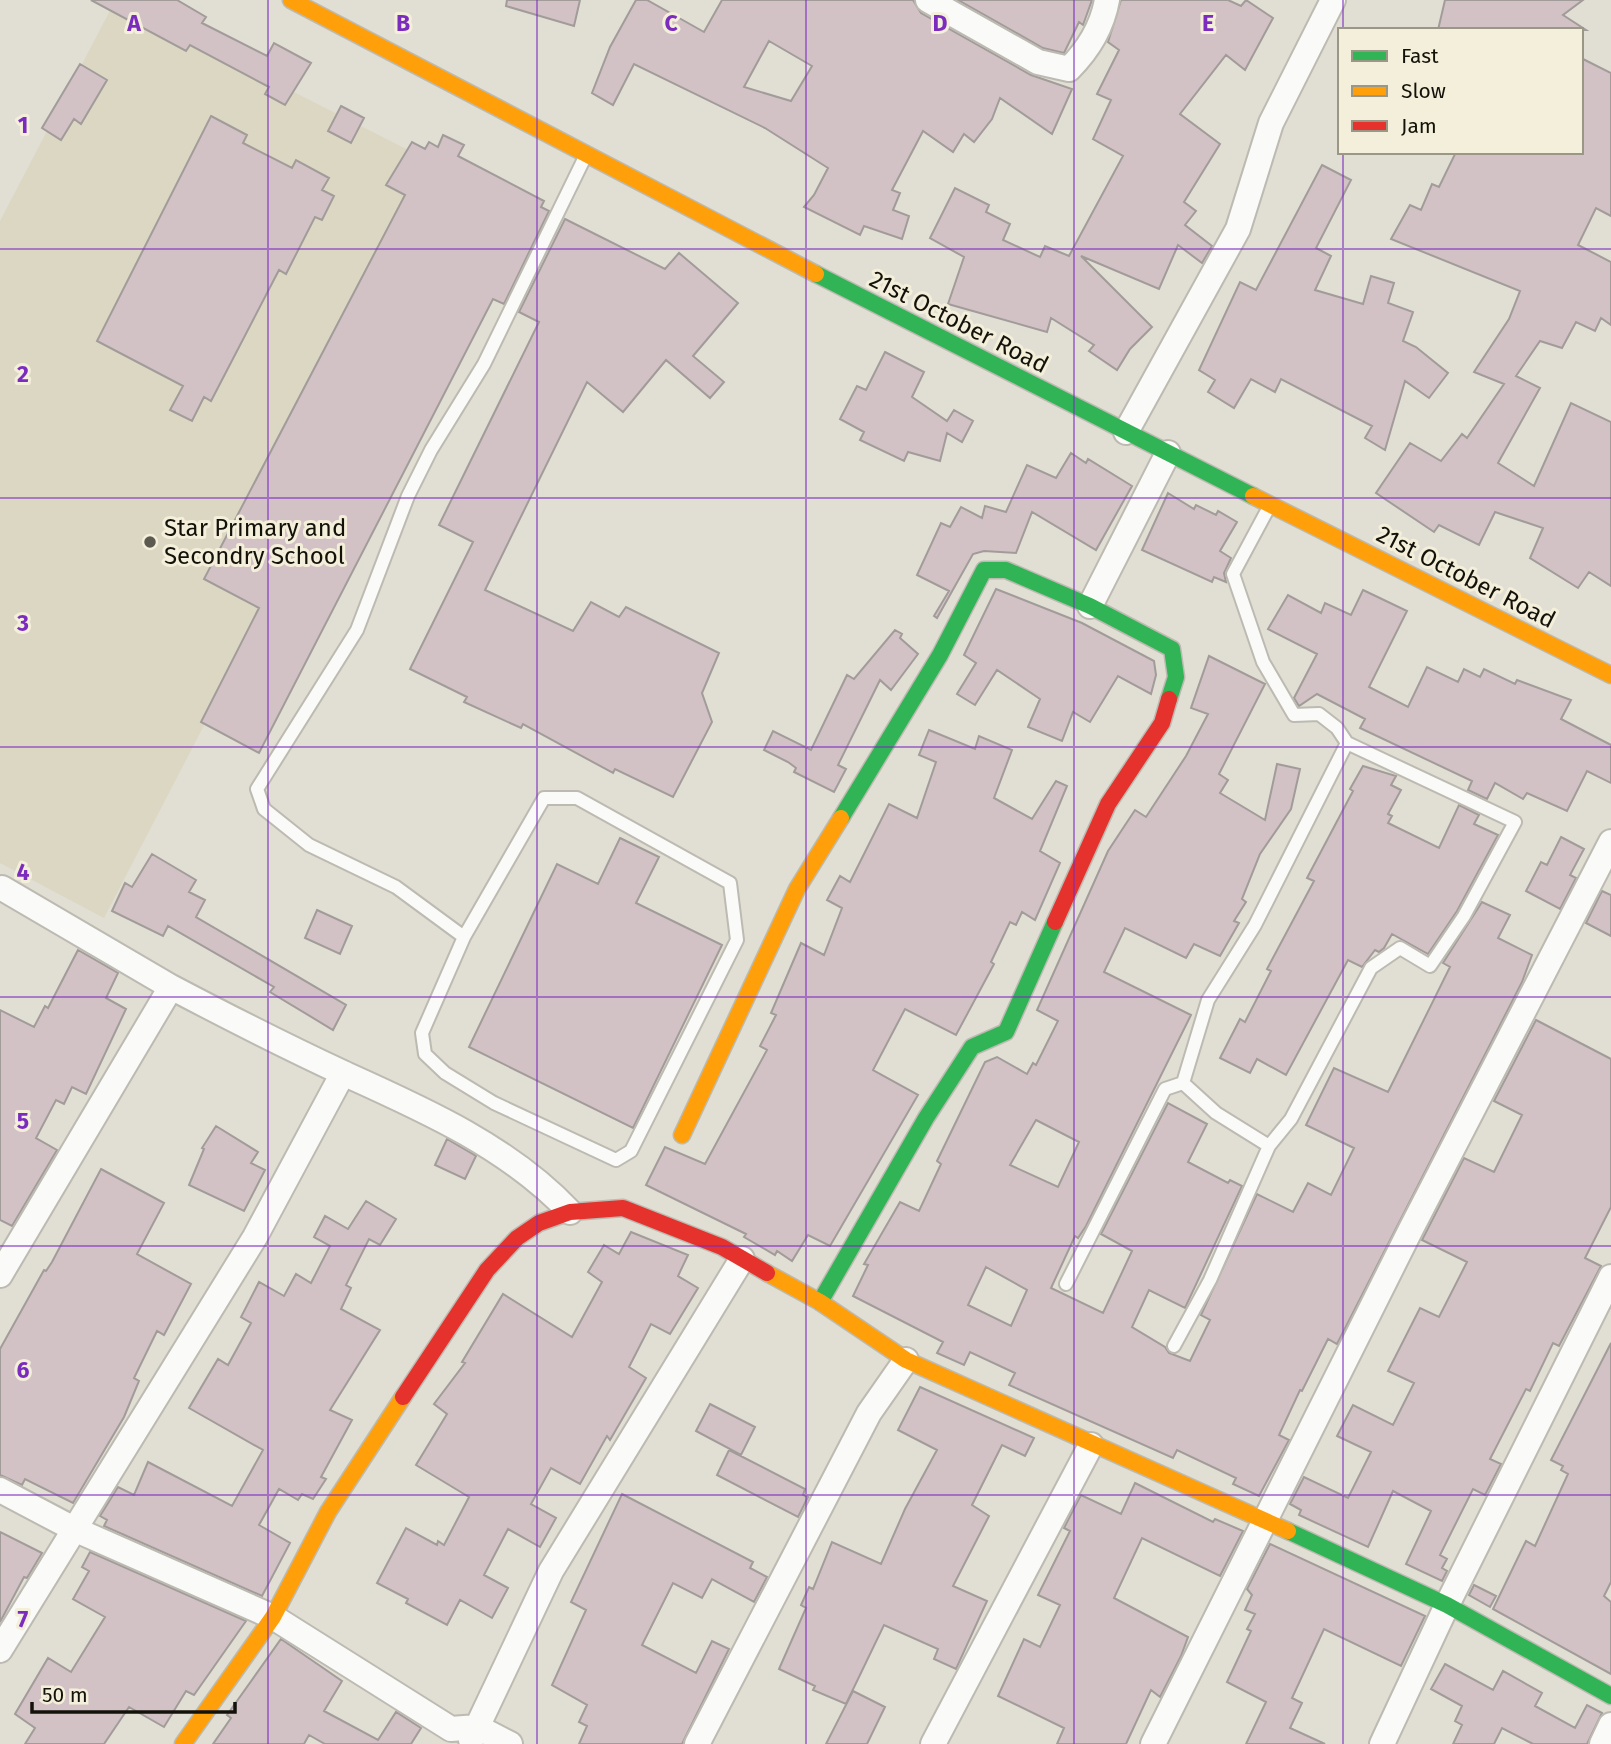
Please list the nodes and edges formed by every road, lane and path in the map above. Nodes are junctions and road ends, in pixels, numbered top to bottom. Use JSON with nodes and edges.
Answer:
{"nodes":[{"id":1,"x":928,"y":0,"type":"edge"},
{"id":2,"x":1107,"y":0,"type":"edge"},
{"id":3,"x":1333,"y":0,"type":"edge"},
{"id":4,"x":300,"y":2,"type":"edge"},
{"id":5,"x":586,"y":156,"type":"junction"},
{"id":6,"x":1126,"y":432,"type":"junction"},
{"id":7,"x":1168,"y":453,"type":"junction"},
{"id":8,"x":1271,"y":504,"type":"junction"},
{"id":9,"x":1090,"y":606,"type":"junction"},
{"id":10,"x":1611,"y":675,"type":"edge"},
{"id":11,"x":1347,"y":743,"type":"junction"},
{"id":12,"x":1611,"y":842,"type":"edge"},
{"id":13,"x":1,"y":893,"type":"edge"},
{"id":14,"x":464,"y":937,"type":"junction"},
{"id":15,"x":171,"y":987,"type":"junction"},
{"id":16,"x":344,"y":1073,"type":"junction"},
{"id":17,"x":1183,"y":1083,"type":"junction"},
{"id":18,"x":682,"y":1135,"type":"dead end"},
{"id":19,"x":1269,"y":1146,"type":"junction"},
{"id":20,"x":570,"y":1212,"type":"junction"},
{"id":21,"x":742,"y":1259,"type":"junction"},
{"id":22,"x":0,"y":1275,"type":"edge"},
{"id":23,"x":1611,"y":1278,"type":"edge"},
{"id":24,"x":1066,"y":1284,"type":"dead end"},
{"id":25,"x":820,"y":1302,"type":"junction"},
{"id":26,"x":1174,"y":1346,"type":"dead end"},
{"id":27,"x":906,"y":1360,"type":"junction"},
{"id":28,"x":1091,"y":1445,"type":"junction"},
{"id":29,"x":0,"y":1490,"type":"edge"},
{"id":30,"x":1265,"y":1520,"type":"junction"},
{"id":31,"x":74,"y":1529,"type":"junction"},
{"id":32,"x":1447,"y":1605,"type":"junction"},
{"id":33,"x":273,"y":1617,"type":"junction"},
{"id":34,"x":0,"y":1650,"type":"edge"},
{"id":35,"x":1611,"y":1696,"type":"edge"},
{"id":36,"x":1611,"y":1725,"type":"edge"},
{"id":37,"x":473,"y":1736,"type":"edge"},
{"id":38,"x":183,"y":1744,"type":"edge"},
{"id":39,"x":510,"y":1744,"type":"edge"},
{"id":40,"x":697,"y":1744,"type":"edge"},
{"id":41,"x":933,"y":1744,"type":"edge"},
{"id":42,"x":1153,"y":1744,"type":"edge"},
{"id":43,"x":1382,"y":1744,"type":"edge"},
{"id":44,"x":1602,"y":1744,"type":"edge"}],
"edges":[{"from":1,"to":2,"type":"street"},
{"from":3,"to":6,"type":"street"},
{"from":4,"to":5,"type":"street","name":"21st October Road"},
{"from":5,"to":6,"type":"street","name":"21st October Road"},
{"from":5,"to":14,"type":"lane"},
{"from":6,"to":7,"type":"street","name":"21st October Road"},
{"from":7,"to":8,"type":"street","name":"21st October Road"},
{"from":7,"to":9,"type":"street"},
{"from":8,"to":10,"type":"street","name":"21st October Road"},
{"from":8,"to":11,"type":"lane"},
{"from":9,"to":18,"type":"street"},
{"from":9,"to":25,"type":"street"},
{"from":11,"to":17,"type":"lane"},
{"from":11,"to":19,"type":"lane"},
{"from":12,"to":30,"type":"street"},
{"from":13,"to":15,"type":"street"},
{"from":14,"to":14,"type":"lane"},
{"from":15,"to":16,"type":"street"},
{"from":15,"to":22,"type":"street"},
{"from":16,"to":20,"type":"street"},
{"from":16,"to":31,"type":"street"},
{"from":17,"to":19,"type":"lane"},
{"from":17,"to":24,"type":"lane"},
{"from":19,"to":26,"type":"lane"},
{"from":20,"to":21,"type":"street"},
{"from":20,"to":33,"type":"street"},
{"from":21,"to":25,"type":"street"},
{"from":21,"to":37,"type":"street"},
{"from":23,"to":32,"type":"street"},
{"from":25,"to":27,"type":"street"},
{"from":27,"to":28,"type":"street"},
{"from":27,"to":40,"type":"street"},
{"from":28,"to":30,"type":"street"},
{"from":28,"to":41,"type":"street"},
{"from":29,"to":31,"type":"street"},
{"from":30,"to":32,"type":"street"},
{"from":30,"to":42,"type":"street"},
{"from":31,"to":33,"type":"street"},
{"from":31,"to":34,"type":"street"},
{"from":32,"to":35,"type":"street"},
{"from":32,"to":43,"type":"street"},
{"from":33,"to":37,"type":"street"},
{"from":33,"to":38,"type":"street"},
{"from":36,"to":44,"type":"street"},
{"from":37,"to":39,"type":"street"}]}
